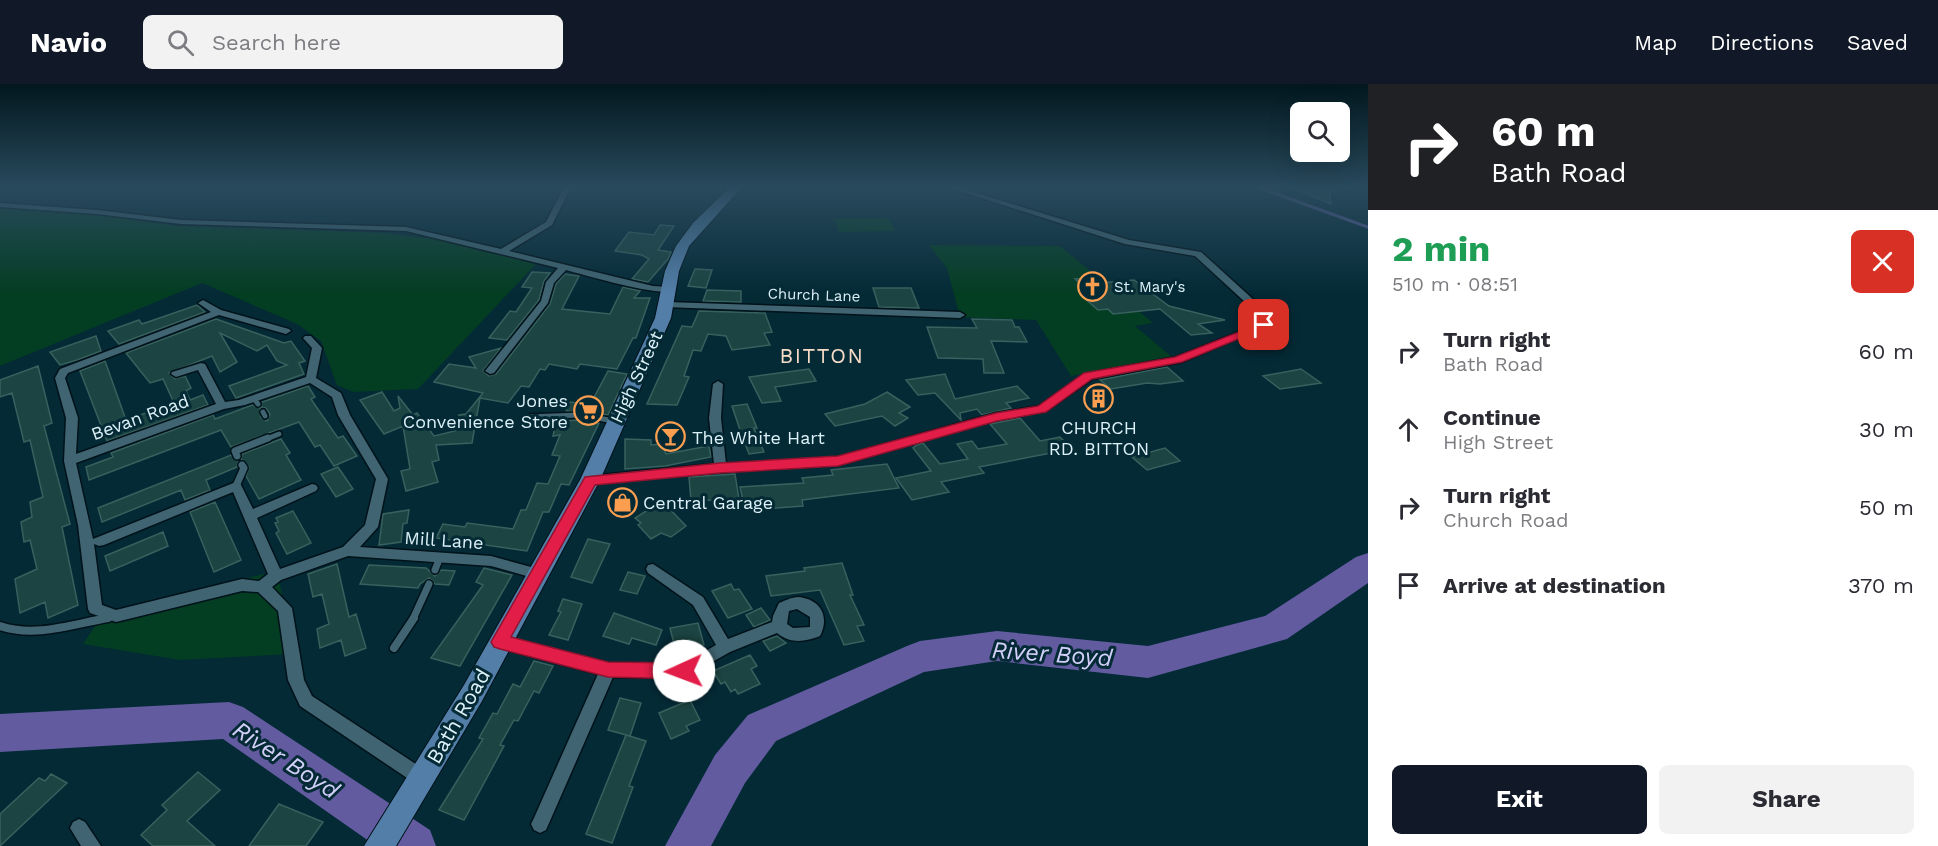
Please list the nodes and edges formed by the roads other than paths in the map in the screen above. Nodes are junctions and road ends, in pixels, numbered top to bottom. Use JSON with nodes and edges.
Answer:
{"nodes":[{"id":1,"x":197,"y":223,"type":"edge"},
{"id":2,"x":549,"y":223,"type":"edge"},
{"id":3,"x":701,"y":223,"type":"edge"},
{"id":4,"x":1065,"y":223,"type":"edge"},
{"id":5,"x":503,"y":251,"type":"junction"},
{"id":6,"x":565,"y":266,"type":"junction"},
{"id":7,"x":669,"y":298,"type":"junction"},
{"id":8,"x":202,"y":303,"type":"dead end"},
{"id":9,"x":218,"y":312,"type":"junction"},
{"id":10,"x":960,"y":315,"type":"dead end"},
{"id":11,"x":286,"y":332,"type":"dead end"},
{"id":12,"x":308,"y":338,"type":"dead end"},
{"id":13,"x":490,"y":371,"type":"dead end"},
{"id":14,"x":176,"y":374,"type":"dead end"},
{"id":15,"x":311,"y":378,"type":"junction"},
{"id":16,"x":718,"y":384,"type":"dead end"},
{"id":17,"x":222,"y":406,"type":"junction"},
{"id":18,"x":527,"y":417,"type":"dead end"},
{"id":19,"x":616,"y":421,"type":"junction"},
{"id":20,"x":279,"y":434,"type":"dead end"},
{"id":21,"x":237,"y":456,"type":"dead end"},
{"id":22,"x":70,"y":461,"type":"junction"},
{"id":23,"x":242,"y":465,"type":"dead end"},
{"id":24,"x":720,"y":468,"type":"junction"},
{"id":25,"x":590,"y":480,"type":"junction"},
{"id":26,"x":236,"y":486,"type":"junction"},
{"id":27,"x":312,"y":488,"type":"dead end"},
{"id":28,"x":249,"y":516,"type":"junction"},
{"id":29,"x":99,"y":541,"type":"dead end"},
{"id":30,"x":348,"y":551,"type":"junction"},
{"id":31,"x":653,"y":569,"type":"dead end"},
{"id":32,"x":537,"y":574,"type":"junction"},
{"id":33,"x":276,"y":576,"type":"junction"},
{"id":34,"x":429,"y":584,"type":"dead end"},
{"id":35,"x":262,"y":587,"type":"junction"},
{"id":36,"x":116,"y":616,"type":"junction"},
{"id":37,"x":780,"y":625,"type":"dead end"},
{"id":38,"x":0,"y":626,"type":"edge"},
{"id":39,"x":500,"y":642,"type":"junction"},
{"id":40,"x":725,"y":647,"type":"junction"},
{"id":41,"x":394,"y":648,"type":"dead end"},
{"id":42,"x":608,"y":670,"type":"junction"},
{"id":43,"x":417,"y":786,"type":"junction"},
{"id":44,"x":540,"y":824,"type":"dead end"},
{"id":45,"x":79,"y":828,"type":"dead end"},
{"id":46,"x":92,"y":846,"type":"edge"},
{"id":47,"x":379,"y":846,"type":"edge"}],
"edges":[{"from":1,"to":5,"type":"street","name":"Church Lane"},
{"from":2,"to":5,"type":"street"},
{"from":3,"to":7,"type":"main road","name":"High Street"},
{"from":4,"to":24,"type":"street"},
{"from":5,"to":6,"type":"street","name":"Church Lane"},
{"from":6,"to":7,"type":"street","name":"Church Lane"},
{"from":6,"to":13,"type":"street"},
{"from":7,"to":10,"type":"street","name":"Church Lane"},
{"from":7,"to":19,"type":"main road","name":"High Street"},
{"from":8,"to":9,"type":"street"},
{"from":9,"to":11,"type":"street"},
{"from":9,"to":22,"type":"street"},
{"from":12,"to":15,"type":"street"},
{"from":14,"to":17,"type":"street","name":"Bevan Road"},
{"from":15,"to":17,"type":"street","name":"Bevan Road"},
{"from":15,"to":30,"type":"street","name":"Mill Lane"},
{"from":16,"to":24,"type":"street"},
{"from":17,"to":22,"type":"street","name":"Bevan Road"},
{"from":18,"to":19,"type":"lane"},
{"from":19,"to":25,"type":"main road","name":"High Street"},
{"from":20,"to":21,"type":"lane"},
{"from":22,"to":36,"type":"street"},
{"from":23,"to":26,"type":"lane"},
{"from":24,"to":25,"type":"street"},
{"from":25,"to":32,"type":"main road","name":"High Street"},
{"from":26,"to":28,"type":"street"},
{"from":26,"to":29,"type":"street"},
{"from":27,"to":28,"type":"street"},
{"from":28,"to":33,"type":"street"},
{"from":30,"to":32,"type":"street","name":"Mill Lane"},
{"from":30,"to":33,"type":"street","name":"Mill Lane"},
{"from":31,"to":40,"type":"street"},
{"from":32,"to":39,"type":"main road","name":"Bath Road"},
{"from":33,"to":35,"type":"street","name":"Mill Lane"},
{"from":34,"to":41,"type":"lane"},
{"from":35,"to":36,"type":"street"},
{"from":35,"to":43,"type":"street"},
{"from":36,"to":38,"type":"lane"},
{"from":37,"to":40,"type":"street"},
{"from":39,"to":42,"type":"street"},
{"from":39,"to":43,"type":"main road","name":"Bath Road"},
{"from":40,"to":42,"type":"street"},
{"from":42,"to":44,"type":"street"},
{"from":43,"to":47,"type":"main road","name":"Bath Road"},
{"from":45,"to":46,"type":"street"}]}
